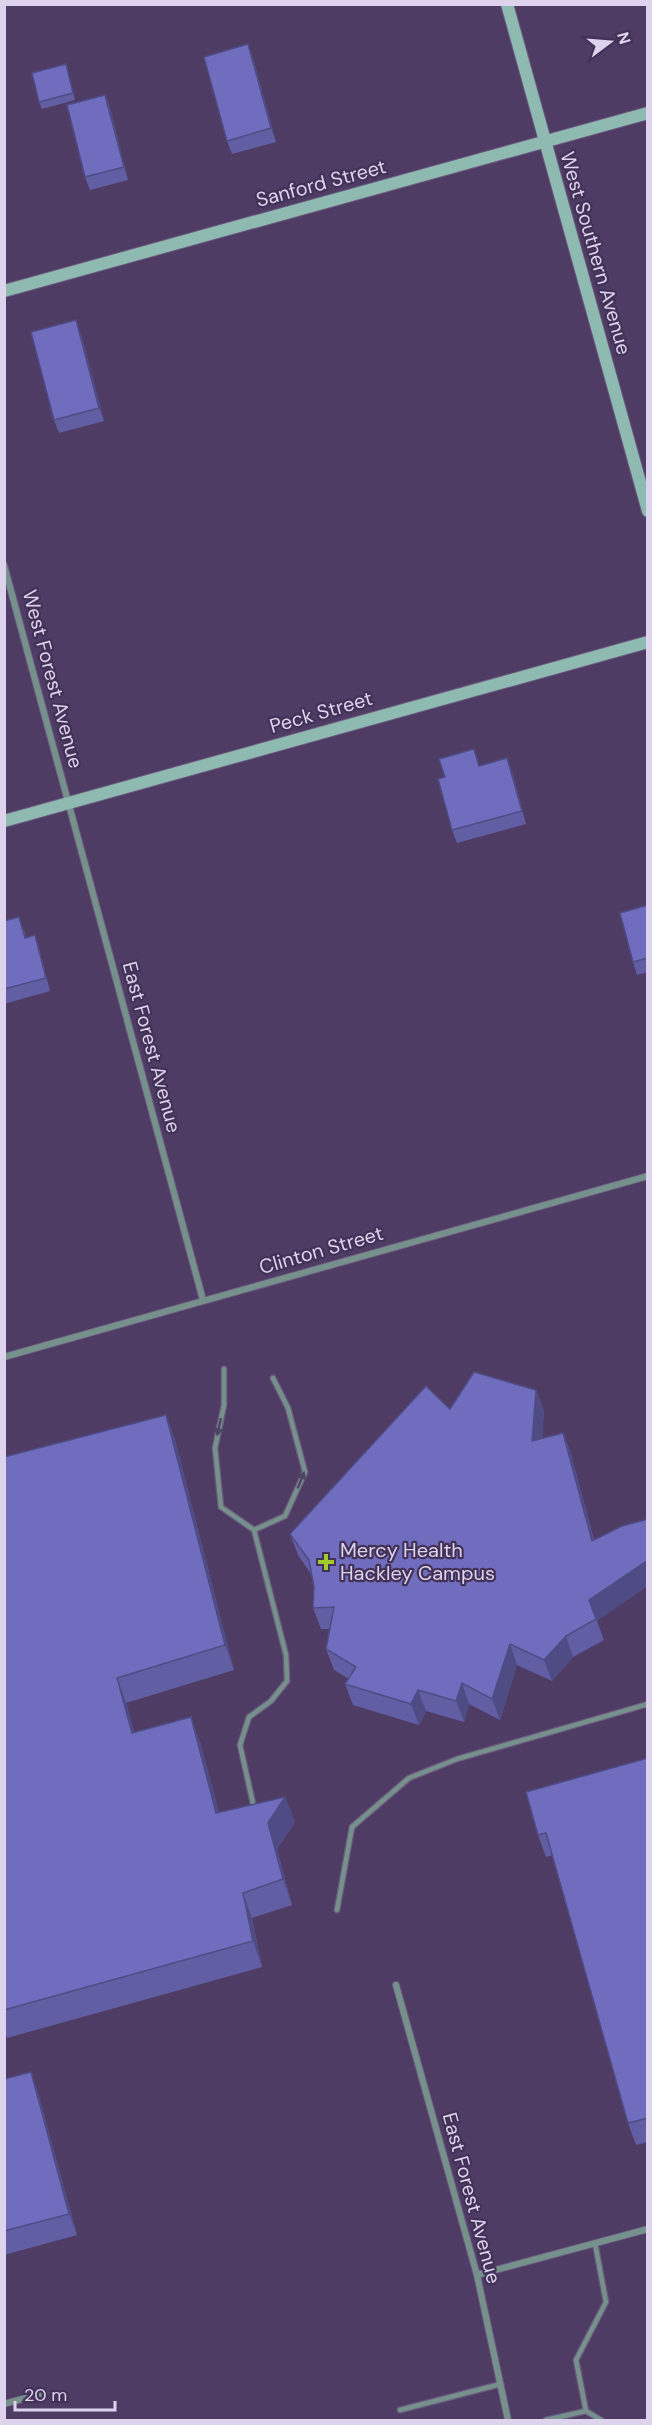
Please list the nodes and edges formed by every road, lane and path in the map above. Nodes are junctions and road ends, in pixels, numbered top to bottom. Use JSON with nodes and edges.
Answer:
{"nodes":[{"id":1,"x":507,"y":4,"type":"edge"},
{"id":2,"x":648,"y":114,"type":"edge"},
{"id":3,"x":544,"y":141,"type":"junction"},
{"id":4,"x":4,"y":291,"type":"edge"},
{"id":5,"x":648,"y":511,"type":"edge"},
{"id":6,"x":4,"y":565,"type":"edge"},
{"id":7,"x":648,"y":642,"type":"edge"},
{"id":8,"x":70,"y":802,"type":"junction"},
{"id":9,"x":4,"y":821,"type":"edge"},
{"id":10,"x":648,"y":1176,"type":"edge"},
{"id":11,"x":203,"y":1300,"type":"junction"},
{"id":12,"x":4,"y":1357,"type":"edge"},
{"id":13,"x":224,"y":1369,"type":"dead end"},
{"id":14,"x":273,"y":1378,"type":"dead end"},
{"id":15,"x":254,"y":1530,"type":"junction"},
{"id":16,"x":648,"y":1704,"type":"edge"},
{"id":17,"x":254,"y":1808,"type":"edge"},
{"id":18,"x":337,"y":1910,"type":"dead end"},
{"id":19,"x":396,"y":1985,"type":"dead end"},
{"id":20,"x":648,"y":2229,"type":"edge"},
{"id":21,"x":595,"y":2242,"type":"junction"},
{"id":22,"x":477,"y":2275,"type":"junction"},
{"id":23,"x":501,"y":2384,"type":"junction"},
{"id":24,"x":44,"y":2393,"type":"dead end"},
{"id":25,"x":4,"y":2404,"type":"edge"},
{"id":26,"x":400,"y":2410,"type":"dead end"},
{"id":27,"x":586,"y":2411,"type":"junction"},
{"id":28,"x":508,"y":2421,"type":"edge"},
{"id":29,"x":546,"y":2421,"type":"edge"},
{"id":30,"x":602,"y":2421,"type":"edge"}],
"edges":[{"from":1,"to":3,"type":"street","name":"West Southern Avenue"},
{"from":2,"to":3,"type":"street","name":"Sanford Street"},
{"from":3,"to":4,"type":"street","name":"Sanford Street"},
{"from":3,"to":5,"type":"street","name":"West Southern Avenue"},
{"from":6,"to":8,"type":"street","name":"West Forest Avenue"},
{"from":7,"to":8,"type":"street","name":"Peck Street"},
{"from":8,"to":9,"type":"street","name":"Peck Street"},
{"from":8,"to":11,"type":"street","name":"East Forest Avenue"},
{"from":10,"to":11,"type":"street","name":"Clinton Street"},
{"from":11,"to":12,"type":"street","name":"Clinton Street"},
{"from":13,"to":15,"type":"lane","one_way":true},
{"from":15,"to":14,"type":"lane","one_way":true},
{"from":15,"to":17,"type":"lane"},
{"from":16,"to":18,"type":"lane"},
{"from":19,"to":22,"type":"street","name":"East Forest Avenue"},
{"from":20,"to":21,"type":"street"},
{"from":21,"to":22,"type":"street"},
{"from":21,"to":27,"type":"lane"},
{"from":22,"to":23,"type":"street","name":"East Forest Avenue"},
{"from":23,"to":26,"type":"lane"},
{"from":23,"to":28,"type":"street","name":"East Forest Avenue"},
{"from":24,"to":25,"type":"street"},
{"from":27,"to":29,"type":"lane"},
{"from":27,"to":30,"type":"lane"}]}
